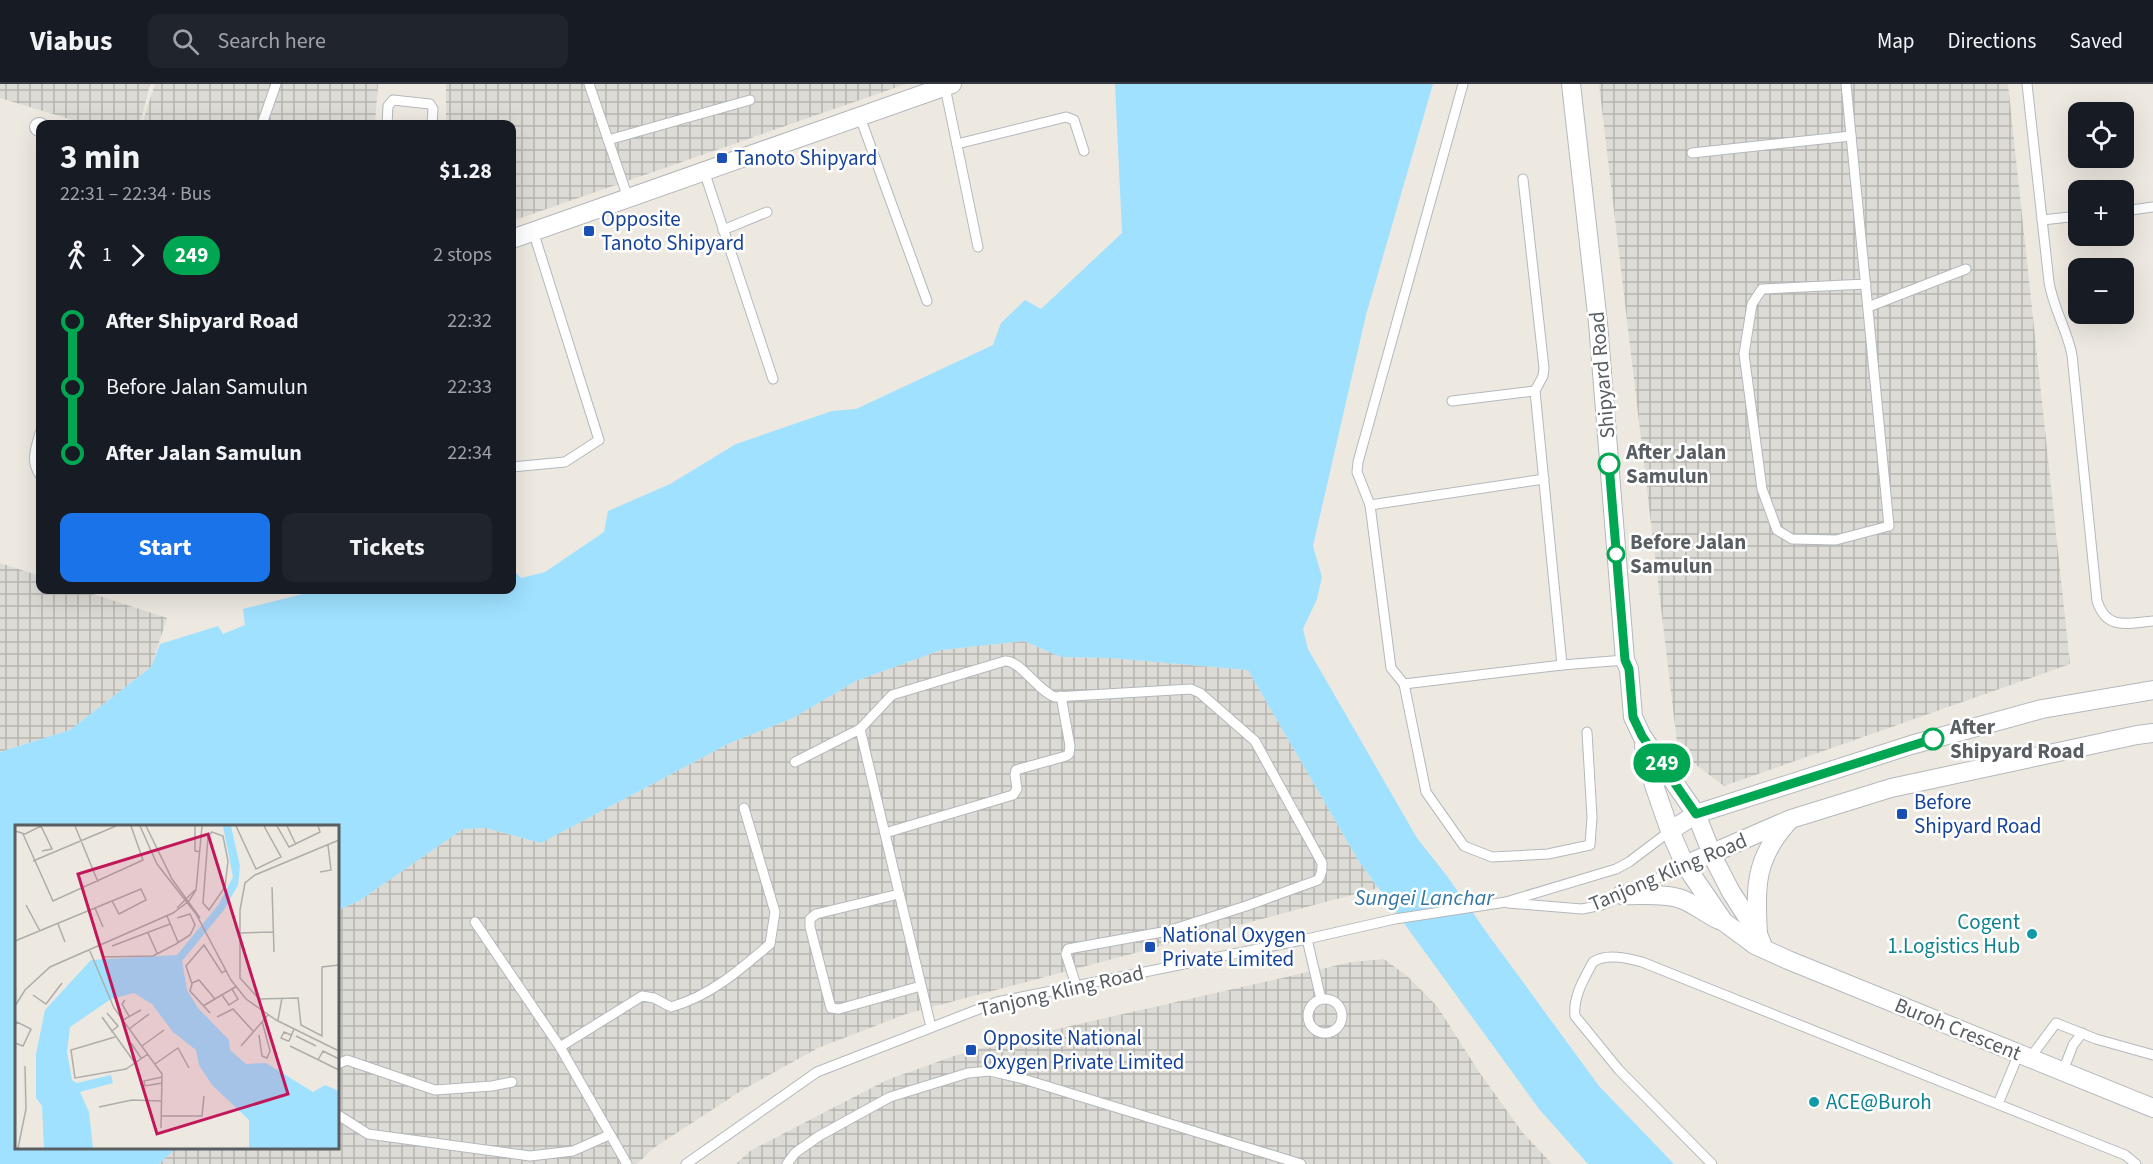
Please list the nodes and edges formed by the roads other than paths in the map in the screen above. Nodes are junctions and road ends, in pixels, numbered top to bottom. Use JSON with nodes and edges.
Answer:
{"nodes":[{"id":1,"x":276,"y":84,"type":"edge"},
{"id":2,"x":589,"y":84,"type":"edge"},
{"id":3,"x":1463,"y":84,"type":"edge"},
{"id":4,"x":1571,"y":84,"type":"edge"},
{"id":5,"x":1846,"y":84,"type":"edge"},
{"id":6,"x":2027,"y":84,"type":"edge"},
{"id":7,"x":949,"y":85,"type":"edge"},
{"id":8,"x":750,"y":100,"type":"dead end"},
{"id":9,"x":860,"y":117,"type":"junction"},
{"id":10,"x":263,"y":120,"type":"edge"},
{"id":11,"x":387,"y":120,"type":"edge"},
{"id":12,"x":432,"y":120,"type":"edge"},
{"id":13,"x":1851,"y":136,"type":"junction"},
{"id":14,"x":608,"y":140,"type":"junction"},
{"id":15,"x":957,"y":144,"type":"junction"},
{"id":16,"x":1084,"y":151,"type":"dead end"},
{"id":17,"x":1692,"y":153,"type":"dead end"},
{"id":18,"x":704,"y":171,"type":"junction"},
{"id":19,"x":1523,"y":179,"type":"dead end"},
{"id":20,"x":628,"y":198,"type":"junction"},
{"id":21,"x":2153,"y":207,"type":"edge"},
{"id":22,"x":2134,"y":209,"type":"edge"},
{"id":23,"x":767,"y":212,"type":"dead end"},
{"id":24,"x":2068,"y":217,"type":"edge"},
{"id":25,"x":2042,"y":220,"type":"junction"},
{"id":26,"x":723,"y":230,"type":"junction"},
{"id":27,"x":533,"y":231,"type":"junction"},
{"id":28,"x":516,"y":237,"type":"edge"},
{"id":29,"x":978,"y":247,"type":"dead end"},
{"id":30,"x":1966,"y":269,"type":"dead end"},
{"id":31,"x":1866,"y":284,"type":"junction"},
{"id":32,"x":927,"y":301,"type":"dead end"},
{"id":33,"x":1868,"y":307,"type":"junction"},
{"id":34,"x":773,"y":379,"type":"dead end"},
{"id":35,"x":1535,"y":391,"type":"junction"},
{"id":36,"x":1452,"y":401,"type":"dead end"},
{"id":37,"x":36,"y":446,"type":"edge"},
{"id":38,"x":516,"y":467,"type":"edge"},
{"id":39,"x":36,"y":469,"type":"edge"},
{"id":40,"x":1544,"y":479,"type":"junction"},
{"id":41,"x":1370,"y":505,"type":"junction"},
{"id":42,"x":2153,"y":621,"type":"edge"},
{"id":43,"x":1625,"y":660,"type":"junction"},
{"id":44,"x":1562,"y":664,"type":"junction"},
{"id":45,"x":1404,"y":684,"type":"junction"},
{"id":46,"x":2153,"y":690,"type":"edge"},
{"id":47,"x":1061,"y":696,"type":"junction"},
{"id":48,"x":860,"y":729,"type":"junction"},
{"id":49,"x":1587,"y":732,"type":"dead end"},
{"id":50,"x":2153,"y":733,"type":"edge"},
{"id":51,"x":1642,"y":736,"type":"junction"},
{"id":52,"x":795,"y":762,"type":"dead end"},
{"id":53,"x":744,"y":808,"type":"dead end"},
{"id":54,"x":1696,"y":814,"type":"junction"},
{"id":55,"x":1791,"y":819,"type":"junction"},
{"id":56,"x":1670,"y":831,"type":"junction"},
{"id":57,"x":885,"y":833,"type":"junction"},
{"id":58,"x":1711,"y":853,"type":"junction"},
{"id":59,"x":1685,"y":865,"type":"junction"},
{"id":60,"x":899,"y":894,"type":"junction"},
{"id":61,"x":1621,"y":895,"type":"junction"},
{"id":62,"x":1506,"y":902,"type":"junction"},
{"id":63,"x":475,"y":922,"type":"dead end"},
{"id":64,"x":1724,"y":922,"type":"junction"},
{"id":65,"x":1307,"y":939,"type":"junction"},
{"id":66,"x":1761,"y":941,"type":"junction"},
{"id":67,"x":1076,"y":985,"type":"junction"},
{"id":68,"x":921,"y":986,"type":"junction"},
{"id":69,"x":1322,"y":999,"type":"dead end"},
{"id":70,"x":931,"y":1028,"type":"junction"},
{"id":71,"x":2082,"y":1033,"type":"junction"},
{"id":72,"x":560,"y":1047,"type":"junction"},
{"id":73,"x":2025,"y":1055,"type":"junction"},
{"id":74,"x":2153,"y":1055,"type":"edge"},
{"id":75,"x":339,"y":1064,"type":"edge"},
{"id":76,"x":2063,"y":1071,"type":"junction"},
{"id":77,"x":512,"y":1082,"type":"dead end"},
{"id":78,"x":1998,"y":1104,"type":"junction"},
{"id":79,"x":2147,"y":1105,"type":"edge"},
{"id":80,"x":339,"y":1116,"type":"edge"},
{"id":81,"x":2153,"y":1117,"type":"edge"},
{"id":82,"x":609,"y":1135,"type":"junction"},
{"id":83,"x":627,"y":1164,"type":"edge"},
{"id":84,"x":686,"y":1164,"type":"edge"},
{"id":85,"x":787,"y":1164,"type":"edge"},
{"id":86,"x":1301,"y":1164,"type":"edge"},
{"id":87,"x":1712,"y":1164,"type":"edge"},
{"id":88,"x":2136,"y":1164,"type":"edge"}],
"edges":[{"from":1,"to":10,"type":"lane"},
{"from":2,"to":14,"type":"lane"},
{"from":3,"to":41,"type":"lane"},
{"from":4,"to":43,"type":"street","name":"Shipyard Road"},
{"from":5,"to":13,"type":"lane"},
{"from":6,"to":25,"type":"lane"},
{"from":7,"to":9,"type":"street"},
{"from":7,"to":15,"type":"lane"},
{"from":8,"to":14,"type":"lane"},
{"from":9,"to":18,"type":"street"},
{"from":9,"to":32,"type":"lane"},
{"from":11,"to":12,"type":"lane"},
{"from":13,"to":17,"type":"lane"},
{"from":13,"to":31,"type":"lane"},
{"from":14,"to":20,"type":"lane"},
{"from":15,"to":16,"type":"lane"},
{"from":15,"to":29,"type":"lane"},
{"from":18,"to":20,"type":"street"},
{"from":18,"to":26,"type":"lane"},
{"from":19,"to":35,"type":"lane"},
{"from":20,"to":27,"type":"street"},
{"from":21,"to":22,"type":"lane"},
{"from":23,"to":26,"type":"lane"},
{"from":24,"to":25,"type":"lane"},
{"from":25,"to":42,"type":"lane"},
{"from":26,"to":34,"type":"lane"},
{"from":27,"to":28,"type":"street"},
{"from":27,"to":38,"type":"lane"},
{"from":30,"to":33,"type":"lane"},
{"from":31,"to":33,"type":"lane"},
{"from":31,"to":33,"type":"lane"},
{"from":35,"to":36,"type":"lane"},
{"from":35,"to":40,"type":"lane"},
{"from":37,"to":39,"type":"lane"},
{"from":40,"to":41,"type":"lane"},
{"from":40,"to":44,"type":"lane"},
{"from":41,"to":45,"type":"lane"},
{"from":43,"to":44,"type":"lane"},
{"from":43,"to":51,"type":"street","name":"Shipyard Road"},
{"from":44,"to":45,"type":"lane"},
{"from":45,"to":49,"type":"lane"},
{"from":46,"to":54,"type":"street","name":"Tanjong Kling Road"},
{"from":47,"to":48,"type":"lane"},
{"from":47,"to":57,"type":"lane"},
{"from":47,"to":67,"type":"lane"},
{"from":48,"to":52,"type":"lane"},
{"from":48,"to":57,"type":"lane"},
{"from":50,"to":55,"type":"street","name":"Tanjong Kling Road"},
{"from":51,"to":54,"type":"street","name":"Shipyard Road"},
{"from":51,"to":56,"type":"street","name":"Shipyard Road"},
{"from":53,"to":72,"type":"lane"},
{"from":54,"to":56,"type":"street","name":"Tanjong Kling Road"},
{"from":54,"to":58,"type":"street","name":"Shipyard Road"},
{"from":55,"to":58,"type":"street","name":"Tanjong Kling Road"},
{"from":55,"to":66,"type":"street","name":"Tanjong Kling Road"},
{"from":56,"to":59,"type":"street","name":"Shipyard Road"},
{"from":56,"to":62,"type":"lane","name":"Tanjong Kling Road"},
{"from":57,"to":60,"type":"lane"},
{"from":58,"to":59,"type":"street","name":"Tanjong Kling Road"},
{"from":58,"to":66,"type":"street"},
{"from":59,"to":61,"type":"lane","name":"Tanjong Kling Road"},
{"from":59,"to":64,"type":"street","name":"Buroh Crescent"},
{"from":60,"to":68,"type":"lane"},
{"from":60,"to":68,"type":"lane"},
{"from":61,"to":62,"type":"lane","name":"Tanjong Kling Road"},
{"from":61,"to":64,"type":"street"},
{"from":62,"to":65,"type":"lane","name":"Tanjong Kling Road"},
{"from":63,"to":72,"type":"lane"},
{"from":64,"to":66,"type":"street","name":"Buroh Crescent"},
{"from":65,"to":67,"type":"lane","name":"Tanjong Kling Road"},
{"from":65,"to":69,"type":"lane"},
{"from":66,"to":73,"type":"street","name":"Buroh Crescent"},
{"from":67,"to":70,"type":"lane","name":"Tanjong Kling Road"},
{"from":68,"to":70,"type":"lane"},
{"from":70,"to":84,"type":"lane","name":"Tanjong Kling Road"},
{"from":71,"to":73,"type":"lane"},
{"from":71,"to":74,"type":"lane"},
{"from":71,"to":76,"type":"lane"},
{"from":72,"to":82,"type":"lane"},
{"from":73,"to":76,"type":"street","name":"Buroh Crescent"},
{"from":73,"to":78,"type":"lane"},
{"from":75,"to":77,"type":"lane"},
{"from":76,"to":79,"type":"street","name":"Buroh Crescent"},
{"from":78,"to":87,"type":"lane"},
{"from":78,"to":88,"type":"lane"},
{"from":79,"to":81,"type":"street"},
{"from":80,"to":82,"type":"lane"},
{"from":82,"to":83,"type":"lane"},
{"from":85,"to":86,"type":"lane"}]}
